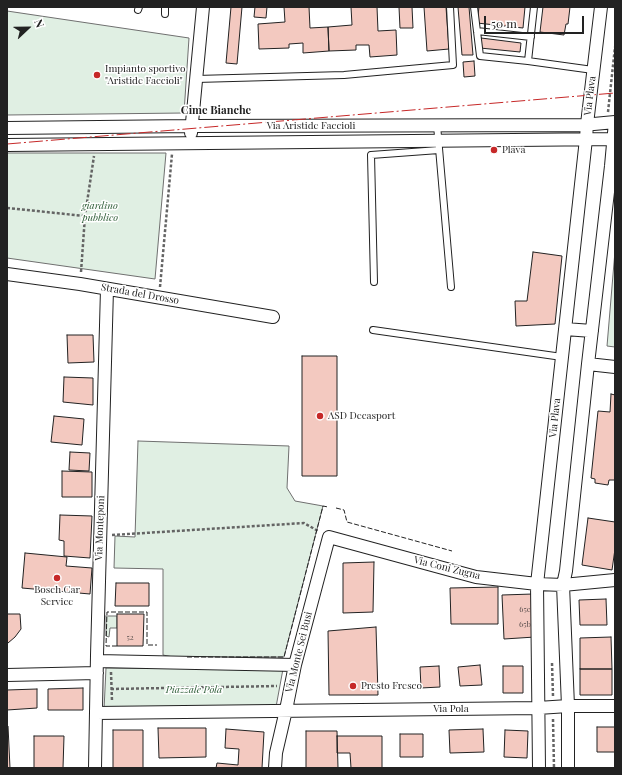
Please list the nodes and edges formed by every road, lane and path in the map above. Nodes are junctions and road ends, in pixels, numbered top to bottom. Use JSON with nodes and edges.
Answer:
{"nodes":[{"id":1,"x":203,"y":7,"type":"edge"},
{"id":2,"x":450,"y":7,"type":"edge"},
{"id":3,"x":474,"y":7,"type":"edge"},
{"id":4,"x":534,"y":7,"type":"edge"},
{"id":5,"x":601,"y":7,"type":"edge"},
{"id":6,"x":477,"y":31,"type":"junction"},
{"id":7,"x":530,"y":37,"type":"junction"},
{"id":8,"x":615,"y":47,"type":"edge"},
{"id":9,"x":528,"y":61,"type":"junction"},
{"id":10,"x":594,"y":70,"type":"junction"},
{"id":11,"x":196,"y":79,"type":"junction"},
{"id":12,"x":609,"y":102,"type":"dead end"},
{"id":13,"x":615,"y":122,"type":"edge"},
{"id":14,"x":586,"y":124,"type":"junction"},
{"id":15,"x":438,"y":125,"type":"junction"},
{"id":16,"x":191,"y":126,"type":"junction"},
{"id":17,"x":7,"y":128,"type":"edge"},
{"id":18,"x":586,"y":139,"type":"junction"},
{"id":19,"x":614,"y":139,"type":"edge"},
{"id":20,"x":191,"y":143,"type":"junction"},
{"id":21,"x":97,"y":144,"type":"junction"},
{"id":22,"x":172,"y":144,"type":"junction"},
{"id":23,"x":7,"y":145,"type":"edge"},
{"id":24,"x":439,"y":145,"type":"junction"},
{"id":25,"x":7,"y":208,"type":"edge"},
{"id":26,"x":85,"y":216,"type":"junction"},
{"id":27,"x":7,"y":274,"type":"edge"},
{"id":28,"x":374,"y":282,"type":"dead end"},
{"id":29,"x":80,"y":284,"type":"junction"},
{"id":30,"x":451,"y":287,"type":"dead end"},
{"id":31,"x":107,"y":289,"type":"junction"},
{"id":32,"x":159,"y":297,"type":"junction"},
{"id":33,"x":273,"y":317,"type":"dead end"},
{"id":34,"x":565,"y":329,"type":"junction"},
{"id":35,"x":373,"y":330,"type":"dead end"},
{"id":36,"x":592,"y":331,"type":"junction"},
{"id":37,"x":562,"y":357,"type":"junction"},
{"id":38,"x":588,"y":364,"type":"junction"},
{"id":39,"x":615,"y":367,"type":"edge"},
{"id":40,"x":100,"y":535,"type":"junction"},
{"id":41,"x":329,"y":537,"type":"junction"},
{"id":42,"x":615,"y":580,"type":"edge"},
{"id":43,"x":537,"y":584,"type":"junction"},
{"id":44,"x":563,"y":585,"type":"junction"},
{"id":45,"x":111,"y":662,"type":"junction"},
{"id":46,"x":295,"y":665,"type":"junction"},
{"id":47,"x":97,"y":667,"type":"junction"},
{"id":48,"x":7,"y":675,"type":"edge"},
{"id":49,"x":277,"y":686,"type":"dead end"},
{"id":50,"x":538,"y":686,"type":"junction"},
{"id":51,"x":567,"y":688,"type":"junction"},
{"id":52,"x":111,"y":689,"type":"junction"},
{"id":53,"x":568,"y":706,"type":"junction"},
{"id":54,"x":615,"y":706,"type":"edge"},
{"id":55,"x":538,"y":708,"type":"junction"},
{"id":56,"x":286,"y":710,"type":"junction"},
{"id":57,"x":96,"y":713,"type":"junction"},
{"id":58,"x":112,"y":713,"type":"junction"},
{"id":59,"x":95,"y":768,"type":"edge"},
{"id":60,"x":275,"y":768,"type":"edge"},
{"id":61,"x":539,"y":768,"type":"edge"},
{"id":62,"x":568,"y":768,"type":"edge"}],
"edges":[{"from":1,"to":11,"type":"street"},
{"from":2,"to":11,"type":"lane"},
{"from":3,"to":6,"type":"lane","name":"Via Plava"},
{"from":4,"to":7,"type":"lane"},
{"from":5,"to":10,"type":"street","name":"Via Plava"},
{"from":6,"to":7,"type":"lane"},
{"from":6,"to":9,"type":"lane","name":"Via Plava"},
{"from":7,"to":9,"type":"lane"},
{"from":8,"to":12,"type":"path","name":"Via Plava"},
{"from":9,"to":10,"type":"lane","name":"Via Plava"},
{"from":10,"to":14,"type":"street","name":"Via Plava"},
{"from":11,"to":16,"type":"street"},
{"from":13,"to":14,"type":"street","name":"Via Aristide Faccioli"},
{"from":13,"to":19,"type":"street"},
{"from":14,"to":15,"type":"street","name":"Via Aristide Faccioli"},
{"from":14,"to":18,"type":"street","name":"Via Plava"},
{"from":15,"to":16,"type":"street","name":"Via Aristide Faccioli"},
{"from":15,"to":24,"type":"lane"},
{"from":16,"to":17,"type":"street","name":"Via Aristide Faccioli"},
{"from":16,"to":20,"type":"street"},
{"from":18,"to":19,"type":"street","name":"Via Aristide Faccioli"},
{"from":18,"to":24,"type":"street","name":"Via Aristide Faccioli"},
{"from":18,"to":34,"type":"street","name":"Via Plava"},
{"from":19,"to":36,"type":"street"},
{"from":20,"to":22,"type":"street","name":"Via Aristide Faccioli"},
{"from":20,"to":24,"type":"street","name":"Via Aristide Faccioli"},
{"from":21,"to":22,"type":"street","name":"Via Aristide Faccioli"},
{"from":21,"to":23,"type":"street","name":"Via Aristide Faccioli"},
{"from":21,"to":26,"type":"path"},
{"from":22,"to":32,"type":"path"},
{"from":24,"to":28,"type":"lane"},
{"from":24,"to":30,"type":"lane"},
{"from":25,"to":26,"type":"path"},
{"from":26,"to":29,"type":"path"},
{"from":27,"to":29,"type":"street","name":"Strada del Drosso"},
{"from":29,"to":31,"type":"street","name":"Strada del Drosso"},
{"from":31,"to":32,"type":"street","name":"Strada del Drosso"},
{"from":31,"to":40,"type":"street","name":"Via Monteponi"},
{"from":32,"to":33,"type":"street","name":"Strada del Drosso"},
{"from":34,"to":36,"type":"street"},
{"from":34,"to":37,"type":"street","name":"Via Plava"},
{"from":35,"to":37,"type":"lane"},
{"from":36,"to":38,"type":"street"},
{"from":37,"to":43,"type":"street","name":"Via Plava"},
{"from":38,"to":39,"type":"street"},
{"from":38,"to":44,"type":"street"},
{"from":40,"to":41,"type":"path"},
{"from":40,"to":47,"type":"street","name":"Via Monteponi"},
{"from":41,"to":43,"type":"street","name":"Via Coni Zugna"},
{"from":41,"to":46,"type":"street","name":"Via Monte Sei Busi"},
{"from":42,"to":44,"type":"street","name":"Via Coni Zugna"},
{"from":43,"to":44,"type":"street","name":"Via Coni Zugna"},
{"from":43,"to":50,"type":"street","name":"Via Plava"},
{"from":44,"to":51,"type":"street"},
{"from":45,"to":46,"type":"street"},
{"from":45,"to":47,"type":"street"},
{"from":45,"to":52,"type":"path"},
{"from":46,"to":56,"type":"street","name":"Via Monte Sei Busi"},
{"from":47,"to":48,"type":"street"},
{"from":47,"to":57,"type":"street","name":"Via Monteponi"},
{"from":49,"to":52,"type":"path"},
{"from":50,"to":51,"type":"path"},
{"from":50,"to":55,"type":"street","name":"Via Plava"},
{"from":51,"to":53,"type":"street"},
{"from":52,"to":58,"type":"path"},
{"from":53,"to":54,"type":"street","name":"Via Pola"},
{"from":53,"to":55,"type":"street","name":"Via Pola"},
{"from":53,"to":62,"type":"street"},
{"from":55,"to":56,"type":"street","name":"Via Pola"},
{"from":55,"to":61,"type":"street","name":"Via Plava"},
{"from":56,"to":58,"type":"street"},
{"from":56,"to":60,"type":"street","name":"Via Monte Sei Busi"},
{"from":57,"to":58,"type":"street"},
{"from":57,"to":59,"type":"street","name":"Via Monteponi"}]}
